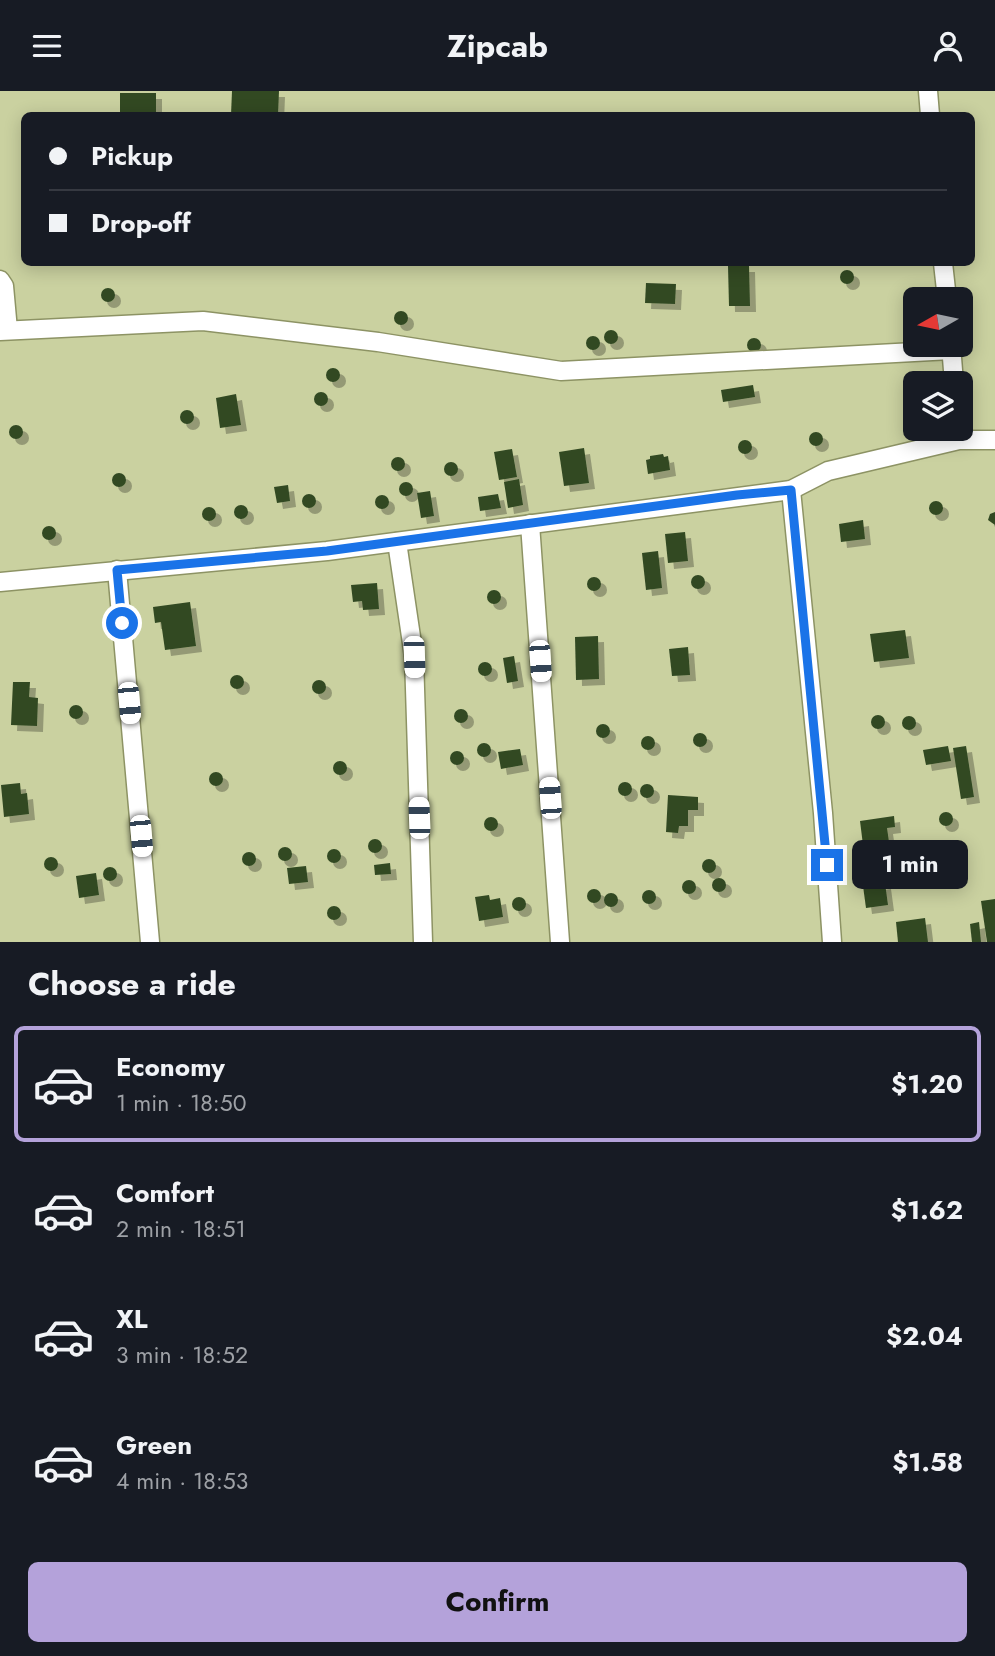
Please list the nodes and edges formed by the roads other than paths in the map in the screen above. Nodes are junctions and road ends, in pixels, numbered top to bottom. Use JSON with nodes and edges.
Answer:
{"nodes":[{"id":1,"x":928,"y":91,"type":"edge"},
{"id":2,"x":930,"y":112,"type":"edge"},
{"id":3,"x":943,"y":266,"type":"edge"},
{"id":4,"x":0,"y":280,"type":"edge"},
{"id":5,"x":946,"y":287,"type":"edge"},
{"id":6,"x":4,"y":331,"type":"edge"},
{"id":7,"x":903,"y":350,"type":"edge"},
{"id":8,"x":973,"y":436,"type":"edge"},
{"id":9,"x":995,"y":440,"type":"edge"},
{"id":10,"x":934,"y":441,"type":"edge"},
{"id":11,"x":791,"y":490,"type":"junction"},
{"id":12,"x":530,"y":524,"type":"junction"},
{"id":13,"x":397,"y":542,"type":"junction"},
{"id":14,"x":117,"y":570,"type":"junction"},
{"id":15,"x":0,"y":582,"type":"edge"},
{"id":16,"x":150,"y":942,"type":"edge"},
{"id":17,"x":423,"y":942,"type":"edge"},
{"id":18,"x":561,"y":942,"type":"edge"},
{"id":19,"x":832,"y":942,"type":"edge"}],
"edges":[{"from":1,"to":2,"type":"street"},
{"from":3,"to":5,"type":"street"},
{"from":4,"to":6,"type":"street"},
{"from":6,"to":7,"type":"street"},
{"from":8,"to":9,"type":"street"},
{"from":10,"to":11,"type":"street"},
{"from":11,"to":12,"type":"street"},
{"from":11,"to":19,"type":"street"},
{"from":12,"to":13,"type":"street"},
{"from":12,"to":18,"type":"street"},
{"from":13,"to":14,"type":"street"},
{"from":13,"to":17,"type":"street"},
{"from":14,"to":15,"type":"street"},
{"from":14,"to":16,"type":"street"}]}
